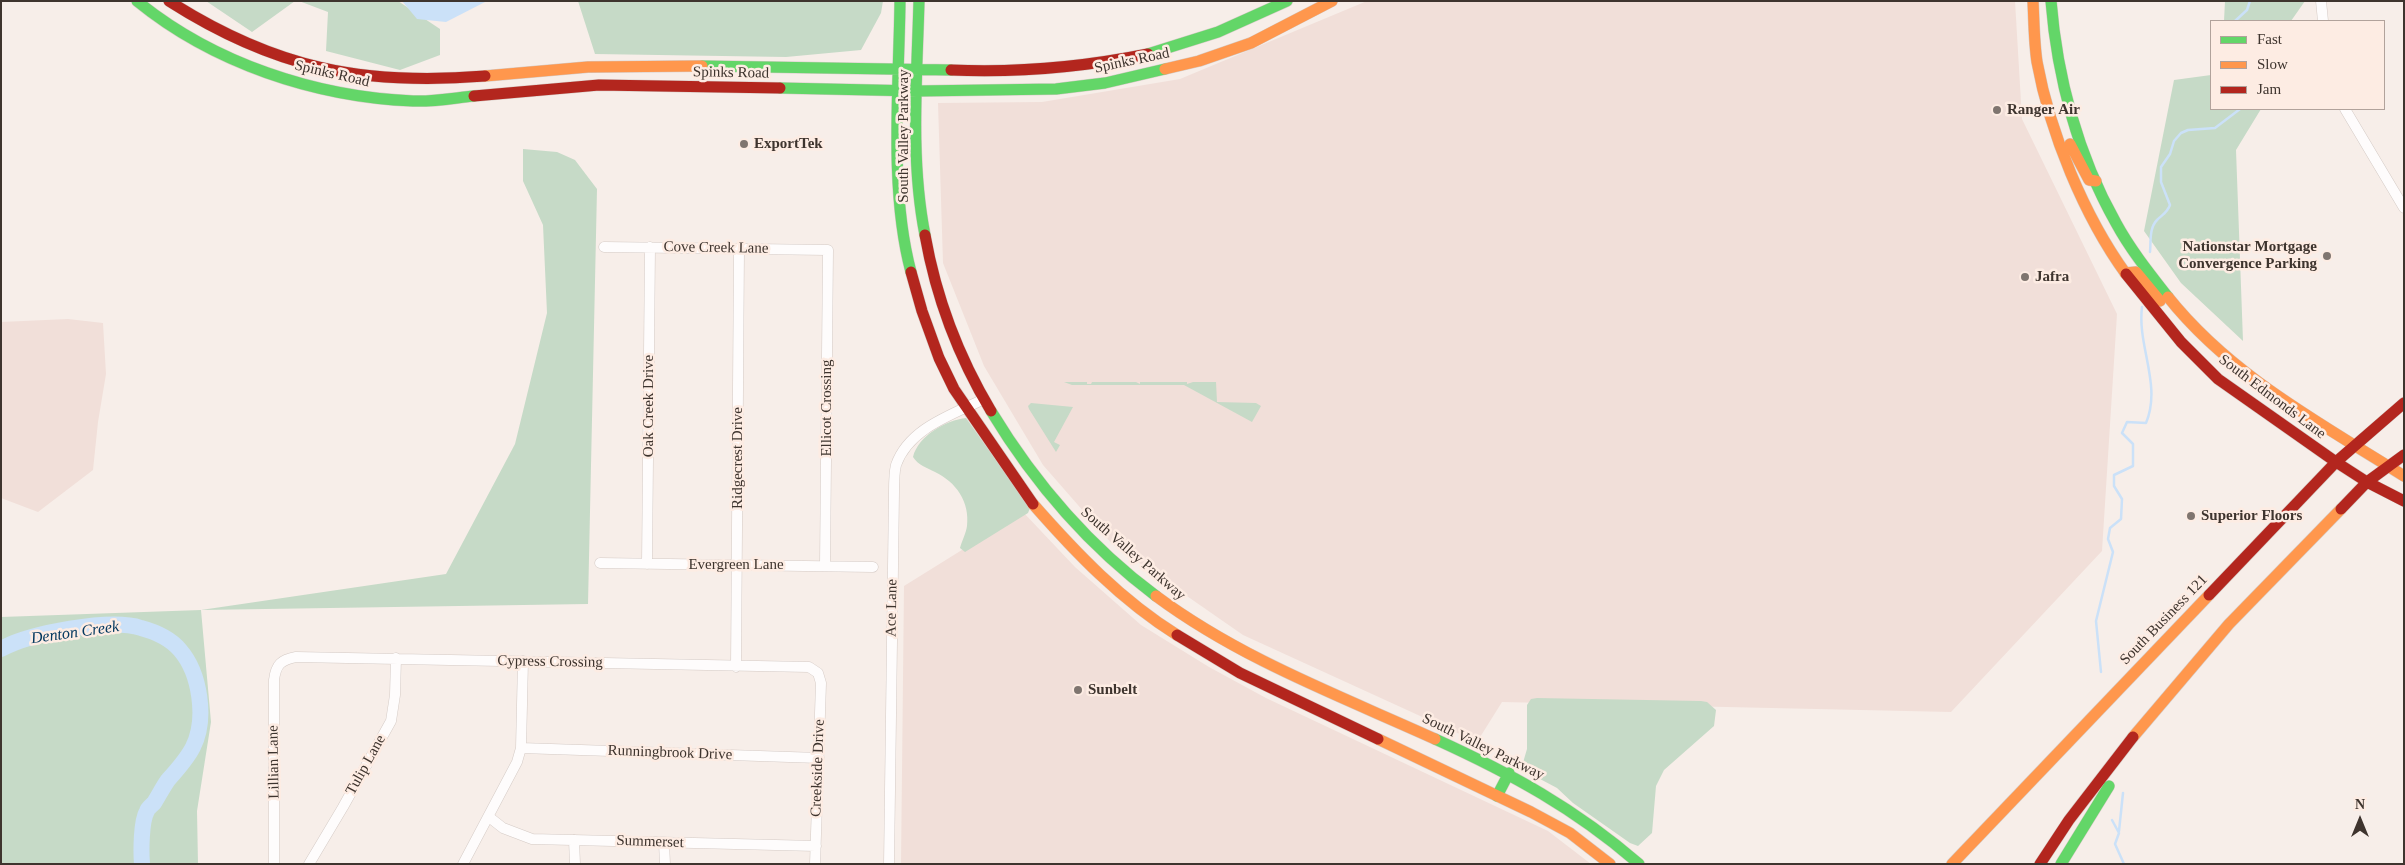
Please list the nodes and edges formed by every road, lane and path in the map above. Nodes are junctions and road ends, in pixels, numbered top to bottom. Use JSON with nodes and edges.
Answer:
{"nodes":[{"id":1,"x":137,"y":1,"type":"edge"},
{"id":2,"x":168,"y":1,"type":"edge"},
{"id":3,"x":900,"y":1,"type":"edge"},
{"id":4,"x":919,"y":1,"type":"edge"},
{"id":5,"x":1287,"y":1,"type":"edge"},
{"id":6,"x":1332,"y":1,"type":"edge"},
{"id":7,"x":2033,"y":1,"type":"edge"},
{"id":8,"x":2051,"y":1,"type":"edge"},
{"id":9,"x":2321,"y":1,"type":"edge"},
{"id":10,"x":1320,"y":4,"type":"edge"},
{"id":11,"x":2323,"y":20,"type":"edge"},
{"id":12,"x":660,"y":66,"type":"junction"},
{"id":13,"x":900,"y":68,"type":"junction"},
{"id":14,"x":918,"y":69,"type":"junction"},
{"id":15,"x":660,"y":86,"type":"junction"},
{"id":16,"x":899,"y":90,"type":"junction"},
{"id":17,"x":918,"y":91,"type":"junction"},
{"id":18,"x":2346,"y":110,"type":"edge"},
{"id":19,"x":2058,"y":132,"type":"junction"},
{"id":20,"x":2097,"y":182,"type":"junction"},
{"id":21,"x":2404,"y":208,"type":"edge"},
{"id":22,"x":604,"y":247,"type":"dead end"},
{"id":23,"x":650,"y":247,"type":"junction"},
{"id":24,"x":739,"y":249,"type":"junction"},
{"id":25,"x":828,"y":250,"type":"joint"},
{"id":26,"x":2125,"y":273,"type":"junction"},
{"id":27,"x":2172,"y":304,"type":"junction"},
{"id":28,"x":984,"y":399,"type":"junction"},
{"id":29,"x":2404,"y":403,"type":"edge"},
{"id":30,"x":967,"y":408,"type":"junction"},
{"id":31,"x":2355,"y":445,"type":"junction"},
{"id":32,"x":2404,"y":455,"type":"edge"},
{"id":33,"x":2336,"y":462,"type":"junction"},
{"id":34,"x":2390,"y":466,"type":"junction"},
{"id":35,"x":2404,"y":476,"type":"edge"},
{"id":36,"x":2367,"y":482,"type":"junction"},
{"id":37,"x":2404,"y":501,"type":"edge"},
{"id":38,"x":600,"y":563,"type":"dead end"},
{"id":39,"x":647,"y":564,"type":"junction"},
{"id":40,"x":738,"y":564,"type":"junction"},
{"id":41,"x":825,"y":566,"type":"junction"},
{"id":42,"x":873,"y":567,"type":"dead end"},
{"id":43,"x":1134,"y":579,"type":"junction"},
{"id":44,"x":1123,"y":594,"type":"junction"},
{"id":45,"x":396,"y":658,"type":"junction"},
{"id":46,"x":281,"y":661,"type":"joint"},
{"id":47,"x":523,"y":661,"type":"junction"},
{"id":48,"x":736,"y":667,"type":"junction"},
{"id":49,"x":818,"y":673,"type":"joint"},
{"id":50,"x":2133,"y":737,"type":"junction"},
{"id":51,"x":521,"y":748,"type":"junction"},
{"id":52,"x":818,"y":758,"type":"junction"},
{"id":53,"x":1509,"y":773,"type":"junction"},
{"id":54,"x":1497,"y":796,"type":"junction"},
{"id":55,"x":489,"y":817,"type":"junction"},
{"id":56,"x":574,"y":840,"type":"junction"},
{"id":57,"x":664,"y":843,"type":"junction"},
{"id":58,"x":816,"y":846,"type":"junction"},
{"id":59,"x":274,"y":864,"type":"edge"},
{"id":60,"x":309,"y":864,"type":"edge"},
{"id":61,"x":463,"y":864,"type":"edge"},
{"id":62,"x":575,"y":864,"type":"edge"},
{"id":63,"x":664,"y":864,"type":"edge"},
{"id":64,"x":815,"y":864,"type":"edge"},
{"id":65,"x":889,"y":864,"type":"edge"},
{"id":66,"x":1610,"y":864,"type":"edge"},
{"id":67,"x":1639,"y":864,"type":"edge"},
{"id":68,"x":1952,"y":864,"type":"edge"},
{"id":69,"x":2040,"y":864,"type":"edge"},
{"id":70,"x":2061,"y":864,"type":"edge"}],
"edges":[{"from":1,"to":15,"type":"main road","name":"Spinks Road"},
{"from":2,"to":12,"type":"main road","name":"Spinks Road"},
{"from":3,"to":13,"type":"main road","name":"South Valley Parkway"},
{"from":4,"to":14,"type":"main road","name":"South Valley Parkway"},
{"from":5,"to":14,"type":"main road","name":"Spinks Road"},
{"from":6,"to":10,"type":"main road","name":"Spinks Road"},
{"from":7,"to":19,"type":"main road","name":"South Edmonds Lane"},
{"from":8,"to":20,"type":"main road","name":"South Edmonds Lane"},
{"from":9,"to":11,"type":"street"},
{"from":10,"to":17,"type":"main road","name":"Spinks Road"},
{"from":12,"to":13,"type":"main road","name":"Spinks Road"},
{"from":12,"to":15,"type":"main road"},
{"from":13,"to":14,"type":"main road","name":"Spinks Road"},
{"from":13,"to":16,"type":"main road","name":"South Valley Parkway"},
{"from":14,"to":17,"type":"main road","name":"South Valley Parkway"},
{"from":15,"to":16,"type":"main road","name":"Spinks Road"},
{"from":16,"to":17,"type":"main road","name":"Spinks Road"},
{"from":16,"to":30,"type":"main road","name":"South Valley Parkway"},
{"from":17,"to":28,"type":"main road","name":"South Valley Parkway"},
{"from":18,"to":21,"type":"street"},
{"from":19,"to":20,"type":"main road"},
{"from":19,"to":26,"type":"main road","name":"South Edmonds Lane"},
{"from":20,"to":27,"type":"main road","name":"South Edmonds Lane"},
{"from":22,"to":23,"type":"street","name":"Cove Creek Lane"},
{"from":23,"to":24,"type":"street","name":"Cove Creek Lane"},
{"from":23,"to":39,"type":"street","name":"Oak Creek Drive"},
{"from":24,"to":25,"type":"street","name":"Cove Creek Lane"},
{"from":24,"to":40,"type":"street","name":"Ridgecrest Drive"},
{"from":25,"to":41,"type":"street","name":"Ellicot Crossing"},
{"from":26,"to":27,"type":"main road"},
{"from":26,"to":33,"type":"main road","name":"South Edmonds Lane"},
{"from":27,"to":31,"type":"main road","name":"South Edmonds Lane"},
{"from":28,"to":30,"type":"street","name":"Ace Lane"},
{"from":28,"to":43,"type":"main road","name":"South Valley Parkway"},
{"from":29,"to":31,"type":"main road","name":"South Business 121"},
{"from":30,"to":44,"type":"main road","name":"South Valley Parkway"},
{"from":30,"to":65,"type":"street","name":"Ace Lane"},
{"from":31,"to":33,"type":"main road","name":"South Business 121"},
{"from":31,"to":34,"type":"main road","name":"South Edmonds Lane"},
{"from":32,"to":34,"type":"main road"},
{"from":33,"to":36,"type":"main road","name":"South Edmonds Lane"},
{"from":33,"to":68,"type":"main road","name":"South Business 121"},
{"from":34,"to":35,"type":"main road","name":"South Edmonds Lane"},
{"from":34,"to":36,"type":"main road"},
{"from":36,"to":37,"type":"main road","name":"South Edmonds Lane"},
{"from":36,"to":50,"type":"main road"},
{"from":38,"to":39,"type":"street","name":"Evergreen Lane"},
{"from":39,"to":40,"type":"street","name":"Evergreen Lane"},
{"from":40,"to":41,"type":"street","name":"Evergreen Lane"},
{"from":40,"to":48,"type":"street","name":"Ridgecrest Drive"},
{"from":41,"to":42,"type":"street","name":"Evergreen Lane"},
{"from":43,"to":44,"type":"main road"},
{"from":43,"to":53,"type":"main road","name":"South Valley Parkway"},
{"from":44,"to":54,"type":"main road","name":"South Valley Parkway"},
{"from":45,"to":46,"type":"street","name":"Cypress Crossing"},
{"from":45,"to":47,"type":"street","name":"Cypress Crossing"},
{"from":45,"to":60,"type":"street","name":"Tulip Lane"},
{"from":46,"to":59,"type":"street","name":"Lillian Lane"},
{"from":47,"to":48,"type":"street","name":"Cypress Crossing"},
{"from":47,"to":51,"type":"street"},
{"from":48,"to":49,"type":"street","name":"Cypress Crossing"},
{"from":49,"to":52,"type":"street","name":"Creekside Drive"},
{"from":50,"to":69,"type":"main road"},
{"from":50,"to":70,"type":"main road"},
{"from":51,"to":52,"type":"street","name":"Runningbrook Drive"},
{"from":51,"to":55,"type":"street"},
{"from":52,"to":58,"type":"street","name":"Creekside Drive"},
{"from":53,"to":54,"type":"main road"},
{"from":53,"to":67,"type":"main road","name":"South Valley Parkway"},
{"from":54,"to":66,"type":"main road","name":"South Valley Parkway"},
{"from":55,"to":56,"type":"street","name":"Summerset"},
{"from":55,"to":61,"type":"street"},
{"from":56,"to":57,"type":"street","name":"Summerset"},
{"from":56,"to":62,"type":"street"},
{"from":57,"to":58,"type":"street","name":"Summerset"},
{"from":57,"to":63,"type":"street"},
{"from":58,"to":64,"type":"street","name":"Creekside Drive"}]}
